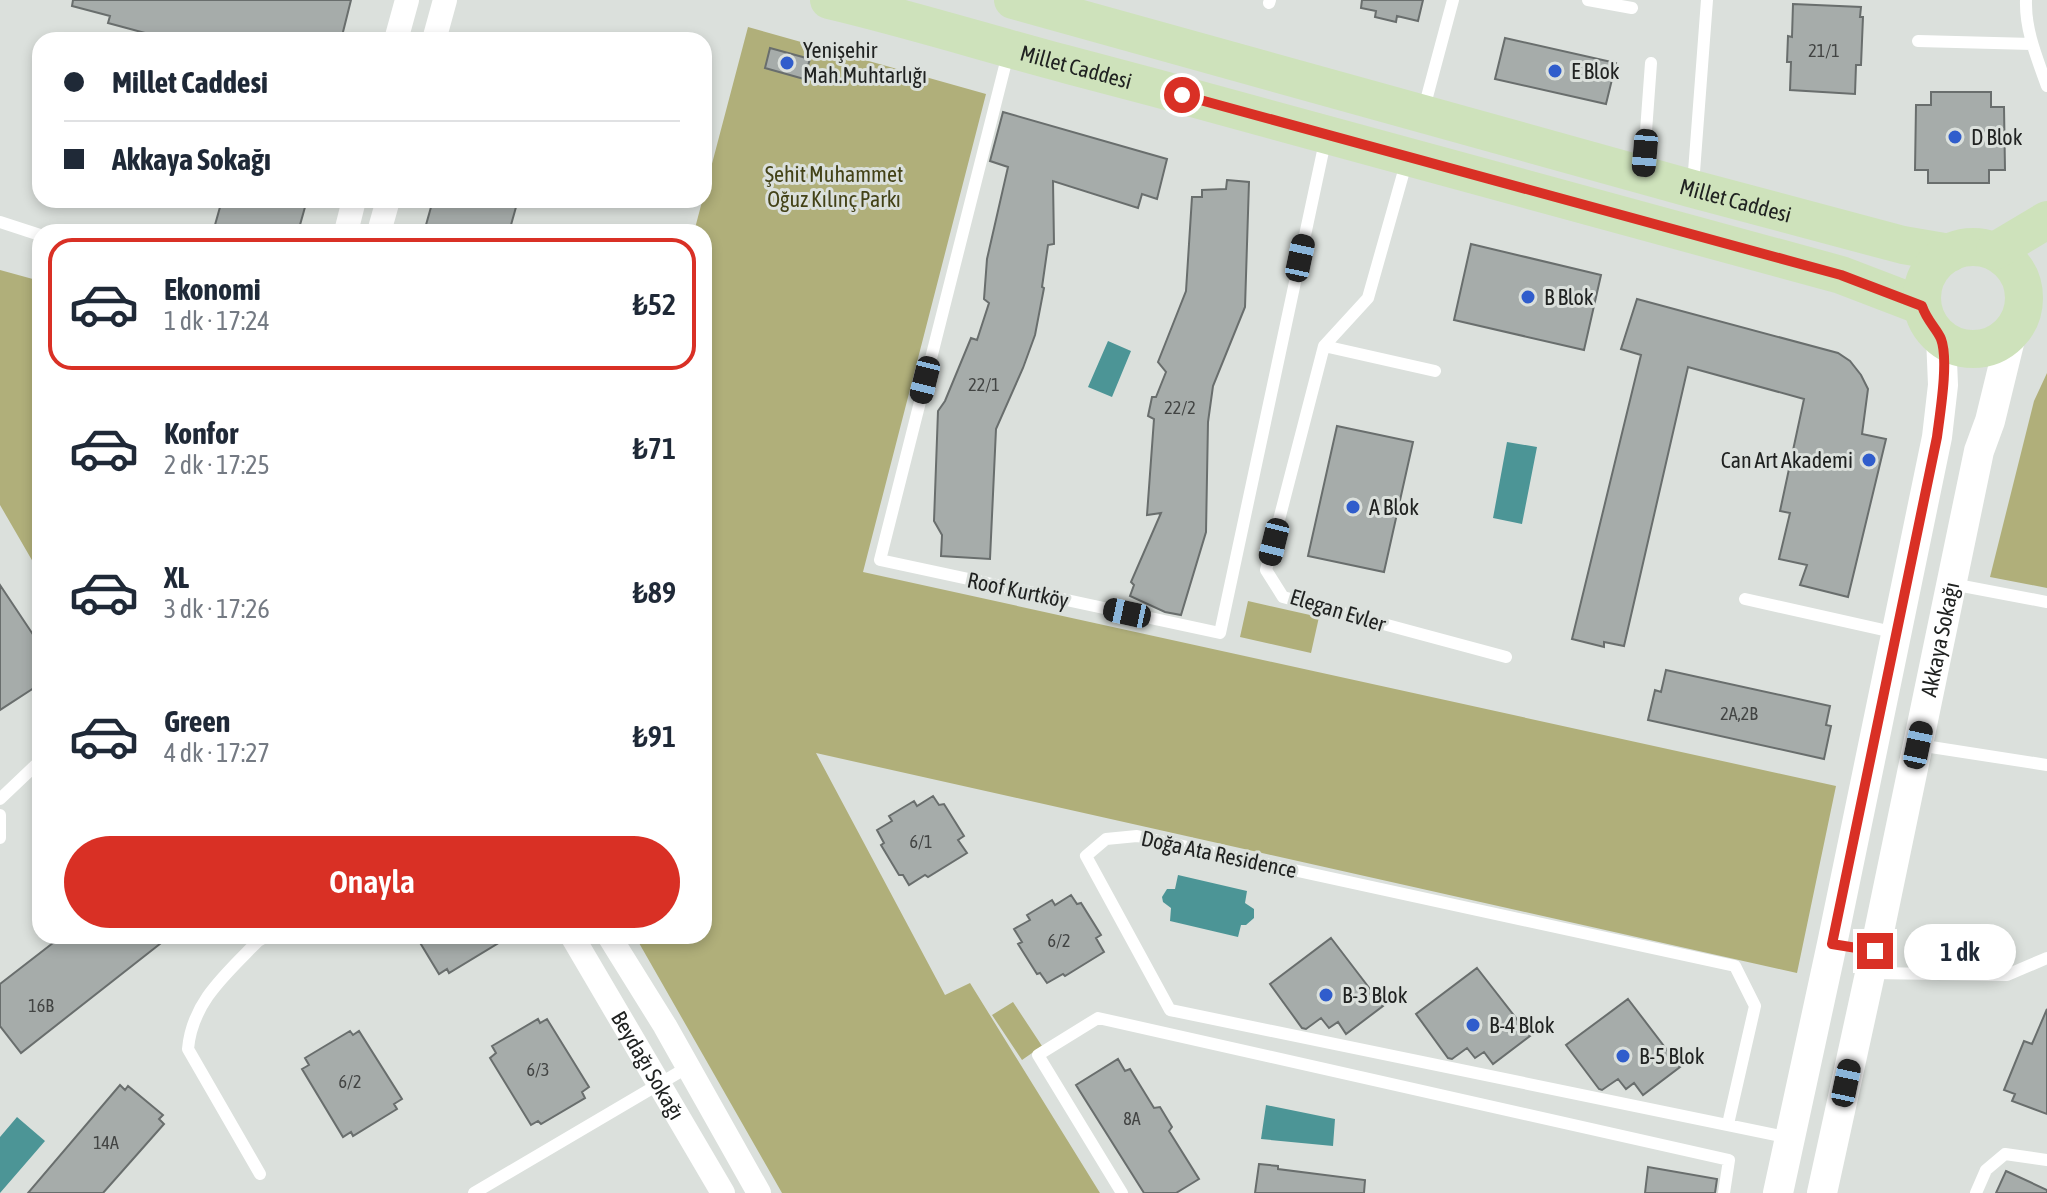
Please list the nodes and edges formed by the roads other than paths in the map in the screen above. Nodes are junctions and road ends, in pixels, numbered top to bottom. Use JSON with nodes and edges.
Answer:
{"nodes":[{"id":1,"x":407,"y":0,"type":"edge"},
{"id":2,"x":445,"y":0,"type":"edge"},
{"id":3,"x":829,"y":0,"type":"edge"},
{"id":4,"x":1013,"y":0,"type":"edge"},
{"id":5,"x":1453,"y":0,"type":"edge"},
{"id":6,"x":1588,"y":0,"type":"edge"},
{"id":7,"x":1707,"y":0,"type":"edge"},
{"id":8,"x":2026,"y":0,"type":"edge"},
{"id":9,"x":1632,"y":8,"type":"dead end"},
{"id":10,"x":398,"y":32,"type":"edge"},
{"id":11,"x":436,"y":32,"type":"edge"},
{"id":12,"x":1918,"y":41,"type":"dead end"},
{"id":13,"x":2032,"y":44,"type":"junction"},
{"id":14,"x":1009,"y":50,"type":"junction"},
{"id":15,"x":1651,"y":63,"type":"dead end"},
{"id":16,"x":2047,"y":86,"type":"edge"},
{"id":17,"x":1422,"y":115,"type":"junction"},
{"id":18,"x":1327,"y":133,"type":"junction"},
{"id":19,"x":1408,"y":157,"type":"junction"},
{"id":20,"x":1643,"y":175,"type":"junction"},
{"id":21,"x":1693,"y":189,"type":"junction"},
{"id":22,"x":2047,"y":220,"type":"edge"},
{"id":23,"x":0,"y":222,"type":"edge"},
{"id":24,"x":32,"y":232,"type":"edge"},
{"id":25,"x":1995,"y":251,"type":"junction"},
{"id":26,"x":1950,"y":253,"type":"junction"},
{"id":27,"x":2028,"y":310,"type":"edge"},
{"id":28,"x":1932,"y":321,"type":"junction"},
{"id":29,"x":1324,"y":346,"type":"junction"},
{"id":30,"x":1435,"y":371,"type":"dead end"},
{"id":31,"x":1952,"y":584,"type":"junction"},
{"id":32,"x":1745,"y":599,"type":"dead end"},
{"id":33,"x":2047,"y":602,"type":"edge"},
{"id":34,"x":1897,"y":633,"type":"junction"},
{"id":35,"x":1506,"y":657,"type":"dead end"},
{"id":36,"x":1918,"y":745,"type":"junction"},
{"id":37,"x":2047,"y":765,"type":"edge"},
{"id":38,"x":32,"y":769,"type":"edge"},
{"id":39,"x":0,"y":799,"type":"edge"},
{"id":40,"x":0,"y":815,"type":"edge"},
{"id":41,"x":0,"y":838,"type":"edge"},
{"id":42,"x":255,"y":944,"type":"edge"},
{"id":43,"x":577,"y":944,"type":"edge"},
{"id":44,"x":614,"y":944,"type":"edge"},
{"id":45,"x":1832,"y":944,"type":"junction"},
{"id":46,"x":2047,"y":958,"type":"edge"},
{"id":47,"x":1873,"y":962,"type":"junction"},
{"id":48,"x":688,"y":1067,"type":"junction"},
{"id":49,"x":660,"y":1085,"type":"junction"},
{"id":50,"x":1728,"y":1124,"type":"junction"},
{"id":51,"x":1790,"y":1138,"type":"junction"},
{"id":52,"x":2047,"y":1160,"type":"edge"},
{"id":53,"x":260,"y":1174,"type":"dead end"},
{"id":54,"x":474,"y":1193,"type":"edge"},
{"id":55,"x":723,"y":1193,"type":"edge"},
{"id":56,"x":759,"y":1193,"type":"edge"},
{"id":57,"x":1122,"y":1193,"type":"edge"},
{"id":58,"x":1724,"y":1193,"type":"edge"},
{"id":59,"x":1778,"y":1193,"type":"edge"},
{"id":60,"x":1822,"y":1193,"type":"edge"},
{"id":61,"x":1976,"y":1193,"type":"edge"}],
"edges":[{"from":1,"to":10,"type":"street"},
{"from":2,"to":11,"type":"street"},
{"from":3,"to":14,"type":"main road","name":"Millet Caddesi"},
{"from":4,"to":17,"type":"main road","name":"Millet Caddesi"},
{"from":5,"to":17,"type":"lane"},
{"from":6,"to":9,"type":"lane"},
{"from":7,"to":21,"type":"lane"},
{"from":8,"to":13,"type":"lane"},
{"from":12,"to":13,"type":"lane"},
{"from":13,"to":16,"type":"lane"},
{"from":14,"to":18,"type":"main road","name":"Millet Caddesi"},
{"from":14,"to":18,"type":"lane","name":"Roof Kurtköy"},
{"from":15,"to":20,"type":"lane"},
{"from":17,"to":20,"type":"main road","name":"Millet Caddesi"},
{"from":18,"to":19,"type":"main road","name":"Millet Caddesi"},
{"from":19,"to":28,"type":"main road","name":"Millet Caddesi"},
{"from":19,"to":29,"type":"lane","name":"Elegan Evler"},
{"from":20,"to":21,"type":"main road","name":"Millet Caddesi"},
{"from":21,"to":26,"type":"main road","name":"Millet Caddesi"},
{"from":22,"to":25,"type":"main road"},
{"from":23,"to":24,"type":"lane"},
{"from":25,"to":26,"type":"main road"},
{"from":25,"to":27,"type":"main road"},
{"from":26,"to":28,"type":"main road"},
{"from":27,"to":28,"type":"main road"},
{"from":27,"to":31,"type":"street","name":"Akkaya Sokağı"},
{"from":28,"to":34,"type":"street","name":"Akkaya Sokağı"},
{"from":29,"to":30,"type":"lane"},
{"from":29,"to":35,"type":"lane","name":"Elegan Evler"},
{"from":31,"to":33,"type":"lane"},
{"from":31,"to":36,"type":"street","name":"Akkaya Sokağı"},
{"from":32,"to":34,"type":"lane"},
{"from":34,"to":45,"type":"street","name":"Akkaya Sokağı"},
{"from":36,"to":37,"type":"lane"},
{"from":36,"to":47,"type":"street","name":"Akkaya Sokağı"},
{"from":38,"to":39,"type":"lane"},
{"from":40,"to":41,"type":"lane"},
{"from":42,"to":53,"type":"lane"},
{"from":43,"to":49,"type":"street","name":"Beydağı Sokağı"},
{"from":44,"to":48,"type":"street","name":"Beydağı Sokağı"},
{"from":45,"to":47,"type":"street"},
{"from":45,"to":51,"type":"street","name":"Akkaya Sokağı"},
{"from":46,"to":47,"type":"lane"},
{"from":47,"to":60,"type":"street","name":"Akkaya Sokağı"},
{"from":48,"to":49,"type":"lane"},
{"from":48,"to":56,"type":"street","name":"Beydağı Sokağı"},
{"from":49,"to":54,"type":"lane"},
{"from":49,"to":55,"type":"street","name":"Beydağı Sokağı"},
{"from":50,"to":50,"type":"lane","name":"Doğa Ata Residence"},
{"from":50,"to":51,"type":"lane","name":"Doğa Ata Residence"},
{"from":51,"to":59,"type":"street","name":"Akkaya Sokağı"},
{"from":52,"to":61,"type":"lane"},
{"from":57,"to":58,"type":"lane"}]}
